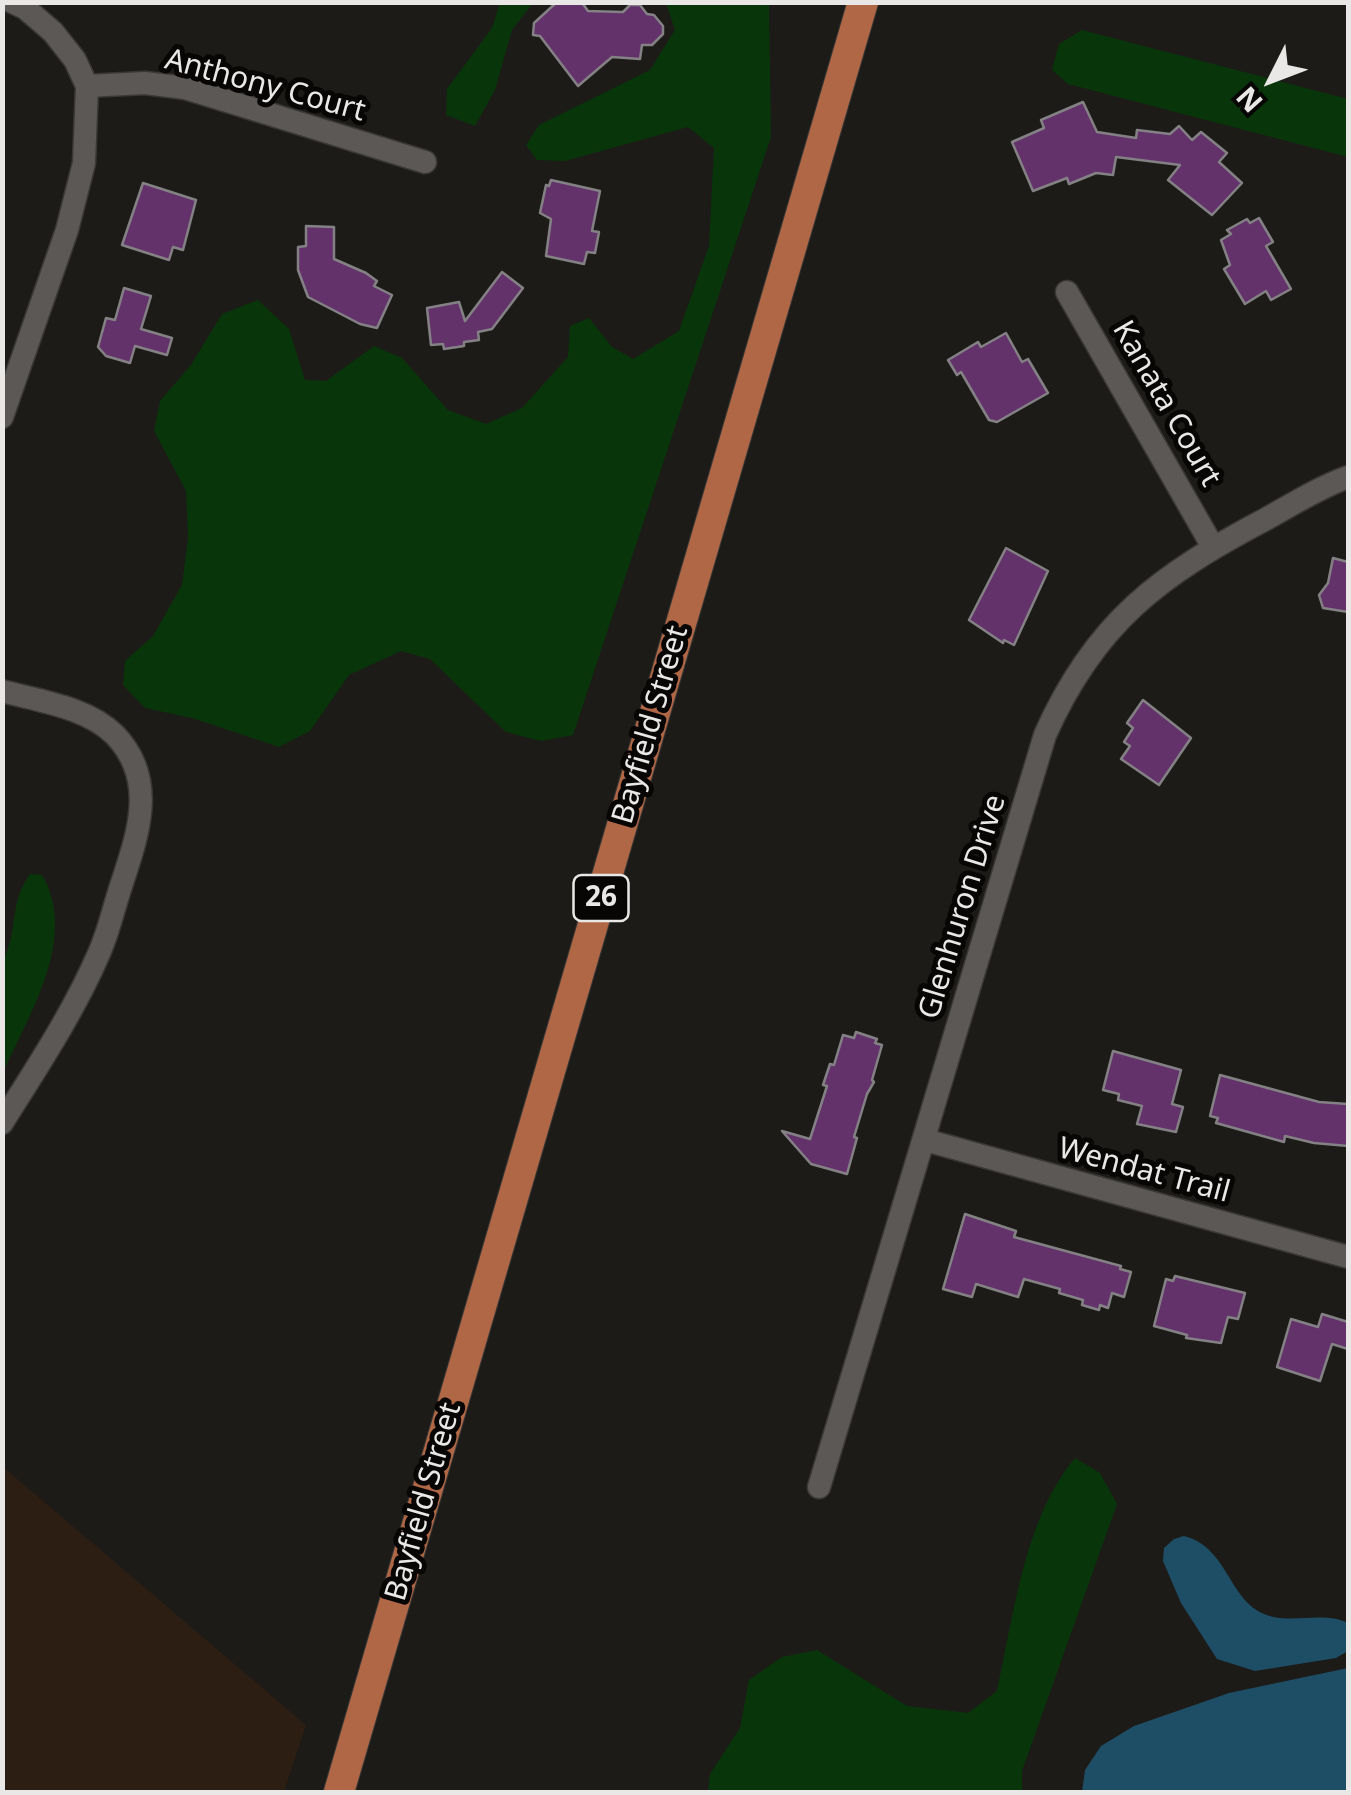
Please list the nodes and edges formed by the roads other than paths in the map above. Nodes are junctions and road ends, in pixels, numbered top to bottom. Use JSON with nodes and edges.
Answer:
{"nodes":[{"id":1,"x":12,"y":2,"type":"edge"},
{"id":2,"x":863,"y":2,"type":"edge"},
{"id":3,"x":87,"y":86,"type":"junction"},
{"id":4,"x":425,"y":162,"type":"dead end"},
{"id":5,"x":1066,"y":292,"type":"dead end"},
{"id":6,"x":2,"y":417,"type":"edge"},
{"id":7,"x":1348,"y":478,"type":"edge"},
{"id":8,"x":1213,"y":547,"type":"junction"},
{"id":9,"x":2,"y":691,"type":"edge"},
{"id":10,"x":2,"y":1124,"type":"edge"},
{"id":11,"x":925,"y":1140,"type":"junction"},
{"id":12,"x":1348,"y":1257,"type":"edge"},
{"id":13,"x":819,"y":1487,"type":"dead end"},
{"id":14,"x":338,"y":1792,"type":"edge"}],
"edges":[{"from":1,"to":3,"type":"street"},
{"from":2,"to":14,"type":"main road","name":"Bayfield Street","number":"26"},
{"from":3,"to":4,"type":"street","name":"Anthony Court"},
{"from":3,"to":6,"type":"street"},
{"from":5,"to":8,"type":"street","name":"Kanata Court"},
{"from":7,"to":8,"type":"street","name":"Glenhuron Drive"},
{"from":8,"to":11,"type":"street","name":"Glenhuron Drive"},
{"from":9,"to":10,"type":"street"},
{"from":11,"to":12,"type":"street","name":"Wendat Trail"},
{"from":11,"to":13,"type":"street","name":"Glenhuron Drive"}]}
